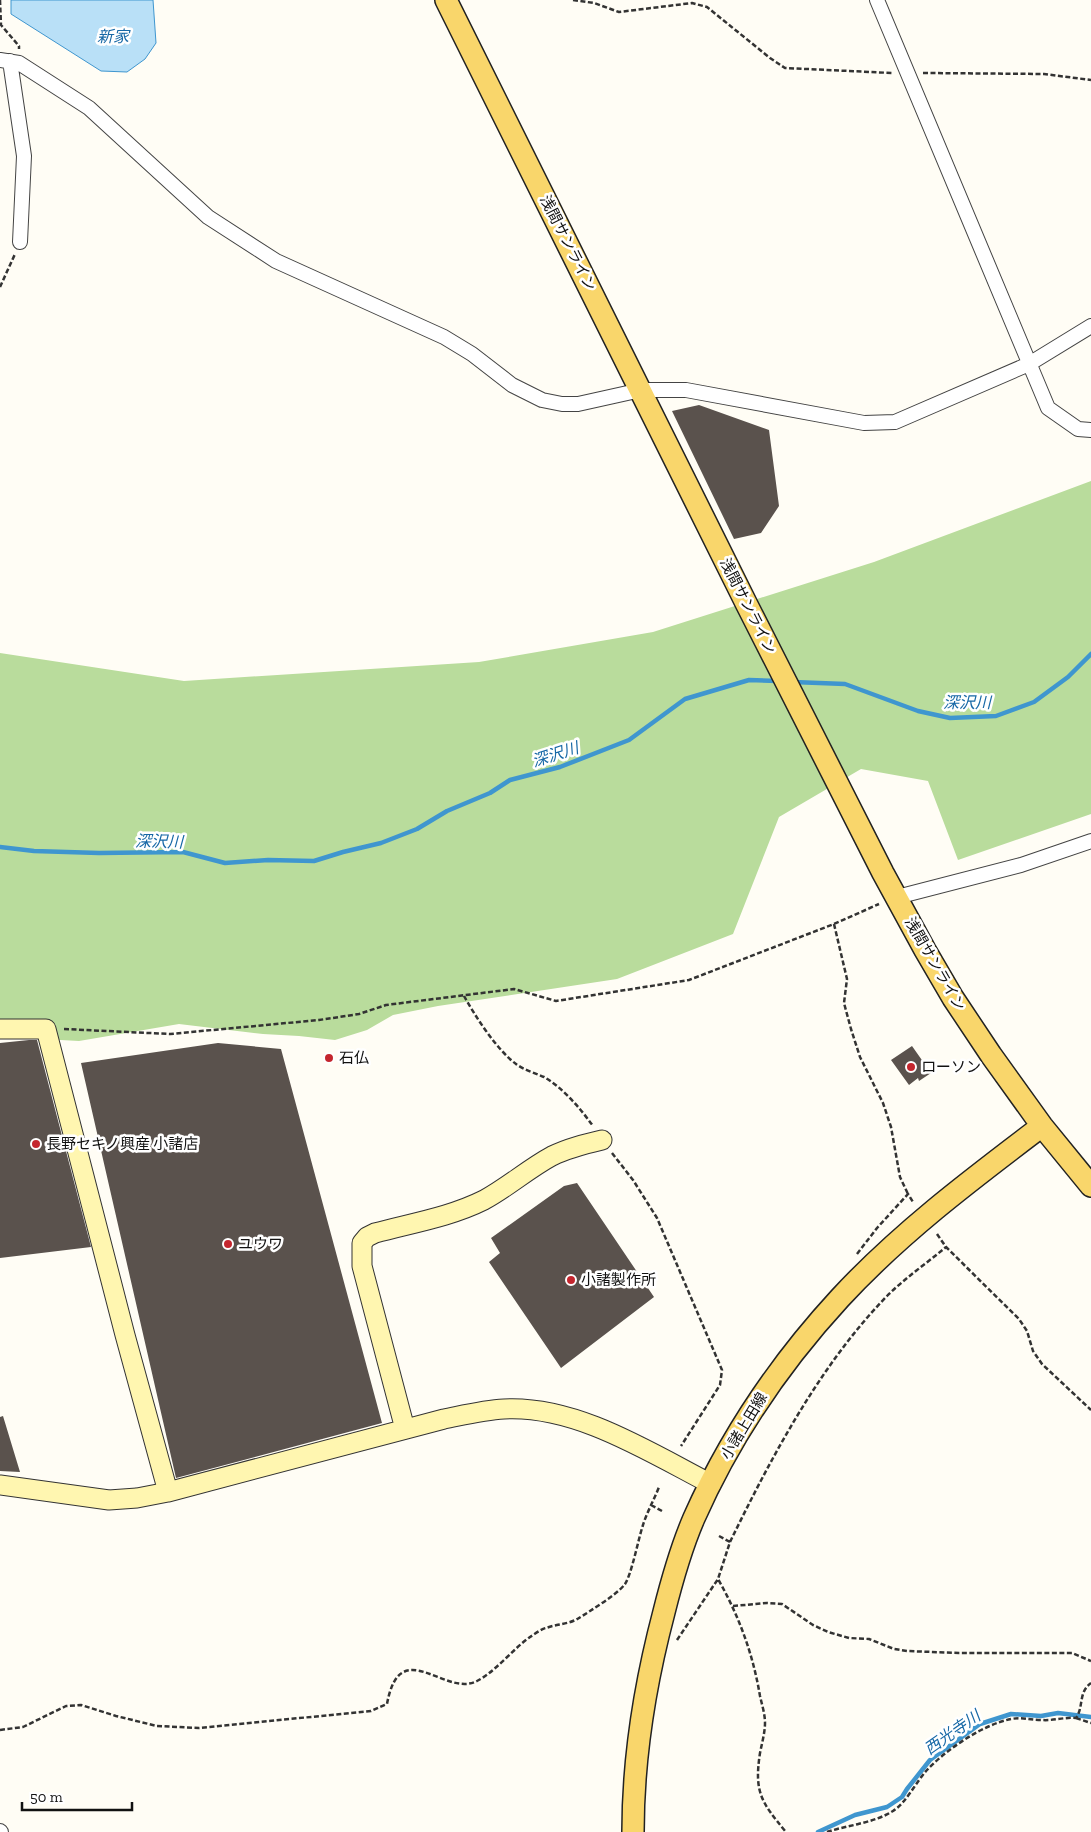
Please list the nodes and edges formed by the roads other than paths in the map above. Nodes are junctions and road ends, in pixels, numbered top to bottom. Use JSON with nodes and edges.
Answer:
{"nodes":[{"id":1,"x":446,"y":0,"type":"edge"},
{"id":2,"x":877,"y":0,"type":"edge"},
{"id":3,"x":10,"y":61,"type":"edge"},
{"id":4,"x":20,"y":242,"type":"road end"},
{"id":5,"x":1091,"y":326,"type":"edge"},
{"id":6,"x":1029,"y":364,"type":"junction"},
{"id":7,"x":641,"y":390,"type":"junction"},
{"id":8,"x":1091,"y":430,"type":"edge"},
{"id":9,"x":1091,"y":841,"type":"edge"},
{"id":10,"x":897,"y":897,"type":"junction"},
{"id":11,"x":0,"y":1030,"type":"edge"},
{"id":12,"x":1042,"y":1126,"type":"junction"},
{"id":13,"x":602,"y":1140,"type":"road end"},
{"id":14,"x":1091,"y":1186,"type":"edge"},
{"id":15,"x":405,"y":1429,"type":"junction"},
{"id":16,"x":711,"y":1484,"type":"junction"},
{"id":17,"x":0,"y":1485,"type":"edge"},
{"id":18,"x":168,"y":1492,"type":"junction"},
{"id":19,"x":633,"y":1832,"type":"edge"}],
"edges":[{"from":1,"to":7,"type":"main road","name":"浅間サンライン"},
{"from":2,"to":6,"type":"street"},
{"from":3,"to":4,"type":"street"},
{"from":3,"to":7,"type":"street"},
{"from":5,"to":6,"type":"street"},
{"from":6,"to":7,"type":"street"},
{"from":6,"to":8,"type":"street"},
{"from":7,"to":10,"type":"main road","name":"浅間サンライン"},
{"from":9,"to":10,"type":"street"},
{"from":10,"to":12,"type":"main road","name":"浅間サンライン"},
{"from":11,"to":18,"type":"street"},
{"from":12,"to":14,"type":"main road","name":"浅間サンライン"},
{"from":12,"to":16,"type":"main road","name":"小諸上田線"},
{"from":13,"to":15,"type":"street"},
{"from":15,"to":16,"type":"street"},
{"from":15,"to":18,"type":"street"},
{"from":16,"to":19,"type":"main road","name":"小諸上田線"},
{"from":17,"to":18,"type":"street"}]}
